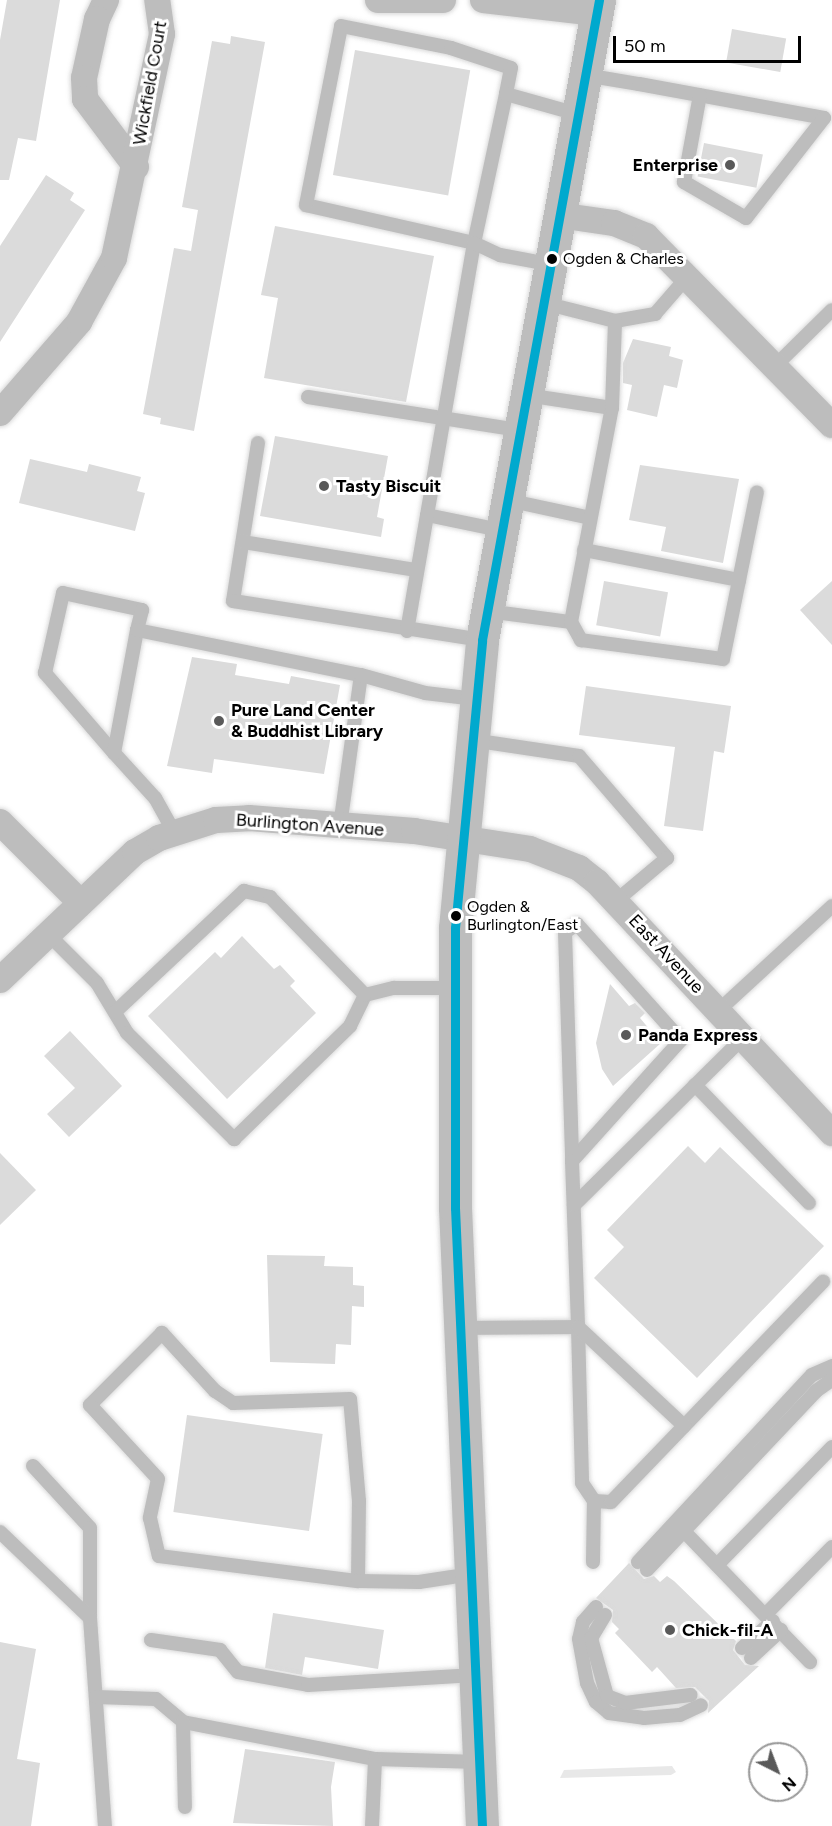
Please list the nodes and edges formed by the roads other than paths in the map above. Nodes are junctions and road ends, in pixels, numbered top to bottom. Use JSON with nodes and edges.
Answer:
{"nodes":[{"id":1,"x":106,"y":0,"type":"edge"},
{"id":2,"x":157,"y":0,"type":"edge"},
{"id":3,"x":378,"y":0,"type":"edge"},
{"id":4,"x":434,"y":0,"type":"edge"},
{"id":5,"x":443,"y":0,"type":"edge"},
{"id":6,"x":483,"y":0,"type":"edge"},
{"id":7,"x":598,"y":7,"type":"edge"},
{"id":8,"x":585,"y":75,"type":"junction"},
{"id":9,"x":506,"y":94,"type":"junction"},
{"id":10,"x":700,"y":95,"type":"junction"},
{"id":11,"x":577,"y":114,"type":"junction"},
{"id":12,"x":136,"y":167,"type":"junction"},
{"id":13,"x":558,"y":215,"type":"junction"},
{"id":14,"x":474,"y":243,"type":"junction"},
{"id":15,"x":549,"y":264,"type":"junction"},
{"id":16,"x":687,"y":277,"type":"junction"},
{"id":17,"x":543,"y":303,"type":"junction"},
{"id":18,"x":832,"y":310,"type":"edge"},
{"id":19,"x":615,"y":321,"type":"junction"},
{"id":20,"x":774,"y":367,"type":"junction"},
{"id":21,"x":526,"y":395,"type":"junction"},
{"id":22,"x":308,"y":397,"type":"dead end"},
{"id":23,"x":612,"y":408,"type":"junction"},
{"id":24,"x":0,"y":413,"type":"edge"},
{"id":25,"x":444,"y":417,"type":"junction"},
{"id":26,"x":832,"y":425,"type":"edge"},
{"id":27,"x":519,"y":430,"type":"junction"},
{"id":28,"x":258,"y":443,"type":"dead end"},
{"id":29,"x":757,"y":492,"type":"dead end"},
{"id":30,"x":427,"y":515,"type":"junction"},
{"id":31,"x":503,"y":515,"type":"junction"},
{"id":32,"x":590,"y":518,"type":"junction"},
{"id":33,"x":243,"y":542,"type":"junction"},
{"id":34,"x":584,"y":550,"type":"junction"},
{"id":35,"x":416,"y":570,"type":"junction"},
{"id":36,"x":739,"y":580,"type":"junction"},
{"id":37,"x":571,"y":622,"type":"junction"},
{"id":38,"x":485,"y":625,"type":"junction"},
{"id":39,"x":137,"y":630,"type":"junction"},
{"id":40,"x":406,"y":631,"type":"junction"},
{"id":41,"x":361,"y":675,"type":"junction"},
{"id":42,"x":476,"y":699,"type":"junction"},
{"id":43,"x":472,"y":740,"type":"junction"},
{"id":44,"x":114,"y":753,"type":"junction"},
{"id":45,"x":0,"y":822,"type":"edge"},
{"id":46,"x":340,"y":826,"type":"junction"},
{"id":47,"x":174,"y":832,"type":"junction"},
{"id":48,"x":462,"y":837,"type":"junction"},
{"id":49,"x":616,"y":901,"type":"junction"},
{"id":50,"x":80,"y":902,"type":"junction"},
{"id":51,"x":832,"y":906,"type":"edge"},
{"id":52,"x":48,"y":934,"type":"junction"},
{"id":53,"x":0,"y":980,"type":"edge"},
{"id":54,"x":453,"y":988,"type":"junction"},
{"id":55,"x":365,"y":995,"type":"junction"},
{"id":56,"x":718,"y":1011,"type":"junction"},
{"id":57,"x":115,"y":1012,"type":"junction"},
{"id":58,"x":743,"y":1038,"type":"junction"},
{"id":59,"x":695,"y":1084,"type":"junction"},
{"id":60,"x":832,"y":1133,"type":"edge"},
{"id":61,"x":572,"y":1161,"type":"junction"},
{"id":62,"x":809,"y":1203,"type":"dead end"},
{"id":63,"x":573,"y":1205,"type":"junction"},
{"id":64,"x":823,"y":1282,"type":"dead end"},
{"id":65,"x":578,"y":1327,"type":"junction"},
{"id":66,"x":461,"y":1328,"type":"junction"},
{"id":67,"x":832,"y":1366,"type":"edge"},
{"id":68,"x":832,"y":1380,"type":"edge"},
{"id":69,"x":684,"y":1426,"type":"junction"},
{"id":70,"x":832,"y":1447,"type":"edge"},
{"id":71,"x":33,"y":1466,"type":"dead end"},
{"id":72,"x":594,"y":1501,"type":"junction"},
{"id":73,"x":673,"y":1520,"type":"junction"},
{"id":74,"x":683,"y":1531,"type":"junction"},
{"id":75,"x":0,"y":1532,"type":"edge"},
{"id":76,"x":832,"y":1547,"type":"edge"},
{"id":77,"x":593,"y":1562,"type":"dead end"},
{"id":78,"x":717,"y":1565,"type":"junction"},
{"id":79,"x":471,"y":1574,"type":"junction"},
{"id":80,"x":358,"y":1581,"type":"junction"},
{"id":81,"x":90,"y":1618,"type":"junction"},
{"id":82,"x":773,"y":1622,"type":"junction"},
{"id":83,"x":151,"y":1640,"type":"dead end"},
{"id":84,"x":747,"y":1653,"type":"dead end"},
{"id":85,"x":810,"y":1662,"type":"dead end"},
{"id":86,"x":475,"y":1675,"type":"junction"},
{"id":87,"x":691,"y":1695,"type":"dead end"},
{"id":88,"x":96,"y":1697,"type":"junction"},
{"id":89,"x":701,"y":1705,"type":"dead end"},
{"id":90,"x":183,"y":1722,"type":"junction"},
{"id":91,"x":375,"y":1759,"type":"junction"},
{"id":92,"x":479,"y":1762,"type":"junction"},
{"id":93,"x":185,"y":1806,"type":"dead end"},
{"id":94,"x":105,"y":1826,"type":"edge"},
{"id":95,"x":372,"y":1826,"type":"edge"},
{"id":96,"x":482,"y":1826,"type":"edge"}],
"edges":[{"from":1,"to":12,"type":"street","name":"Wickfield Court"},
{"from":2,"to":12,"type":"street","name":"Wickfield Court"},
{"from":3,"to":4,"type":"street"},
{"from":4,"to":5,"type":"street"},
{"from":6,"to":7,"type":"street"},
{"from":7,"to":8,"type":"main road"},
{"from":8,"to":10,"type":"lane"},
{"from":8,"to":11,"type":"main road"},
{"from":9,"to":11,"type":"lane"},
{"from":9,"to":14,"type":"lane"},
{"from":9,"to":14,"type":"lane"},
{"from":10,"to":10,"type":"lane"},
{"from":11,"to":13,"type":"main road"},
{"from":12,"to":24,"type":"street","name":"Wickfield Court"},
{"from":13,"to":15,"type":"main road"},
{"from":13,"to":16,"type":"street"},
{"from":14,"to":15,"type":"lane"},
{"from":14,"to":25,"type":"lane"},
{"from":15,"to":17,"type":"main road"},
{"from":16,"to":19,"type":"lane"},
{"from":16,"to":20,"type":"street"},
{"from":17,"to":19,"type":"lane"},
{"from":17,"to":21,"type":"main road"},
{"from":18,"to":20,"type":"lane"},
{"from":19,"to":23,"type":"lane"},
{"from":20,"to":26,"type":"street"},
{"from":21,"to":23,"type":"lane"},
{"from":21,"to":27,"type":"main road"},
{"from":22,"to":25,"type":"lane"},
{"from":23,"to":32,"type":"lane"},
{"from":25,"to":27,"type":"lane"},
{"from":25,"to":30,"type":"lane"},
{"from":27,"to":31,"type":"main road"},
{"from":28,"to":33,"type":"lane"},
{"from":29,"to":36,"type":"lane"},
{"from":30,"to":31,"type":"lane"},
{"from":30,"to":35,"type":"lane"},
{"from":31,"to":32,"type":"lane"},
{"from":31,"to":38,"type":"main road"},
{"from":32,"to":34,"type":"lane"},
{"from":33,"to":35,"type":"lane"},
{"from":33,"to":40,"type":"lane"},
{"from":34,"to":36,"type":"lane"},
{"from":34,"to":37,"type":"lane"},
{"from":35,"to":40,"type":"lane"},
{"from":36,"to":37,"type":"lane"},
{"from":37,"to":38,"type":"lane"},
{"from":38,"to":40,"type":"lane"},
{"from":38,"to":42,"type":"main road"},
{"from":39,"to":41,"type":"lane"},
{"from":39,"to":44,"type":"lane"},
{"from":39,"to":44,"type":"lane"},
{"from":41,"to":42,"type":"lane"},
{"from":41,"to":46,"type":"lane"},
{"from":42,"to":43,"type":"main road"},
{"from":43,"to":48,"type":"main road"},
{"from":43,"to":49,"type":"lane"},
{"from":44,"to":47,"type":"lane"},
{"from":45,"to":50,"type":"street"},
{"from":46,"to":47,"type":"street","name":"Burlington Avenue"},
{"from":46,"to":48,"type":"street","name":"Burlington Avenue"},
{"from":47,"to":50,"type":"street","name":"Burlington Avenue"},
{"from":48,"to":49,"type":"street","name":"East Avenue"},
{"from":48,"to":54,"type":"main road"},
{"from":49,"to":56,"type":"street","name":"East Avenue"},
{"from":50,"to":52,"type":"street","name":"Burlington Avenue"},
{"from":51,"to":56,"type":"lane"},
{"from":52,"to":53,"type":"street","name":"Burlington Avenue"},
{"from":52,"to":57,"type":"lane"},
{"from":54,"to":55,"type":"lane"},
{"from":54,"to":66,"type":"main road"},
{"from":55,"to":57,"type":"lane"},
{"from":55,"to":57,"type":"lane"},
{"from":56,"to":58,"type":"street","name":"East Avenue"},
{"from":58,"to":59,"type":"lane"},
{"from":58,"to":60,"type":"street","name":"East Avenue"},
{"from":59,"to":62,"type":"lane"},
{"from":59,"to":63,"type":"lane"},
{"from":61,"to":61,"type":"lane"},
{"from":61,"to":63,"type":"lane"},
{"from":63,"to":65,"type":"lane"},
{"from":64,"to":69,"type":"lane"},
{"from":65,"to":66,"type":"lane"},
{"from":65,"to":69,"type":"lane"},
{"from":65,"to":72,"type":"lane"},
{"from":66,"to":79,"type":"main road"},
{"from":67,"to":73,"type":"lane"},
{"from":68,"to":74,"type":"lane"},
{"from":69,"to":72,"type":"lane"},
{"from":70,"to":78,"type":"lane"},
{"from":71,"to":81,"type":"lane"},
{"from":72,"to":77,"type":"lane"},
{"from":73,"to":74,"type":"lane"},
{"from":73,"to":74,"type":"lane"},
{"from":74,"to":78,"type":"lane"},
{"from":75,"to":81,"type":"lane"},
{"from":76,"to":82,"type":"lane"},
{"from":78,"to":82,"type":"lane"},
{"from":79,"to":80,"type":"lane"},
{"from":79,"to":86,"type":"main road"},
{"from":80,"to":80,"type":"lane"},
{"from":81,"to":88,"type":"lane"},
{"from":82,"to":84,"type":"lane"},
{"from":82,"to":85,"type":"lane"},
{"from":83,"to":86,"type":"lane"},
{"from":86,"to":92,"type":"main road"},
{"from":87,"to":89,"type":"lane"},
{"from":88,"to":90,"type":"lane"},
{"from":88,"to":94,"type":"lane"},
{"from":90,"to":91,"type":"lane"},
{"from":90,"to":93,"type":"lane"},
{"from":91,"to":92,"type":"lane"},
{"from":91,"to":95,"type":"lane"},
{"from":92,"to":96,"type":"main road"}]}
